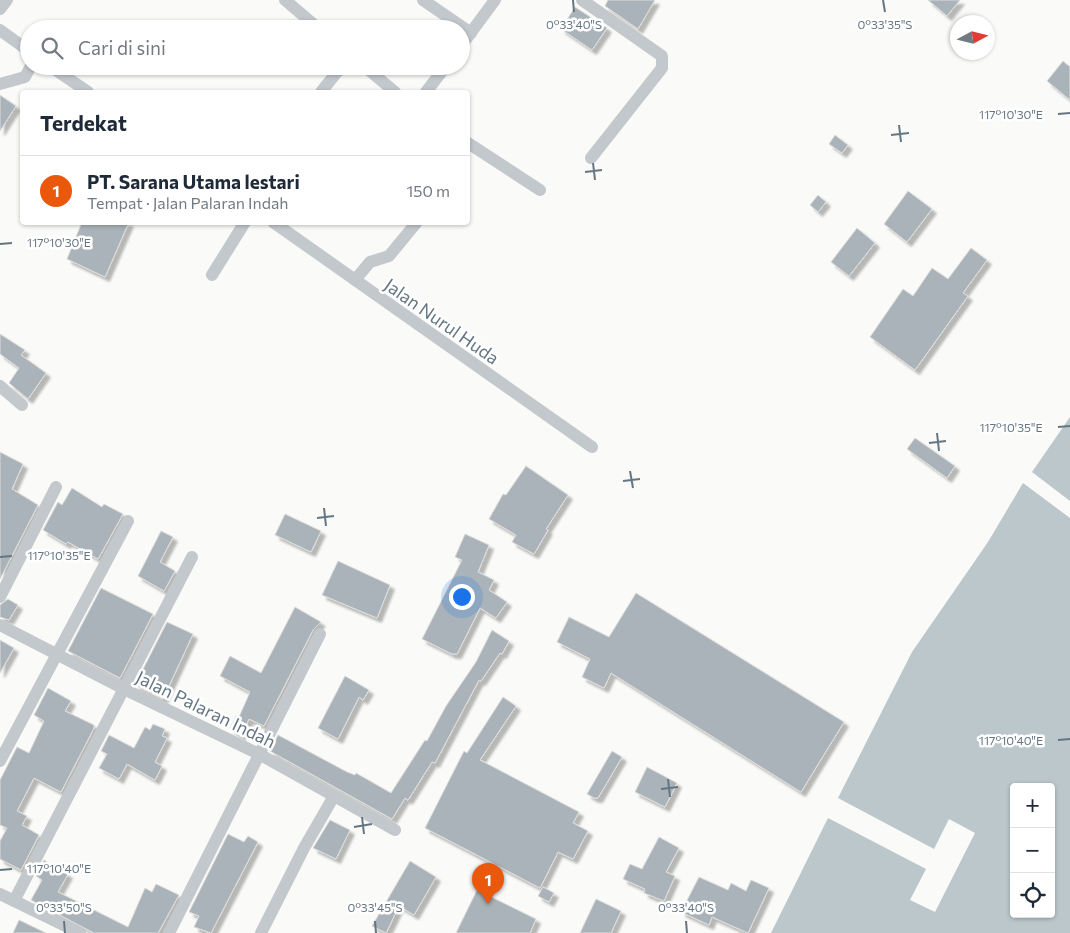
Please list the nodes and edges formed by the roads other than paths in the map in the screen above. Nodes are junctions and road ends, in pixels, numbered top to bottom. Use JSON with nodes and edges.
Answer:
{"nodes":[{"id":1,"x":284,"y":0,"type":"edge"},
{"id":2,"x":423,"y":0,"type":"edge"},
{"id":3,"x":495,"y":0,"type":"edge"},
{"id":4,"x":582,"y":0,"type":"edge"},
{"id":5,"x":308,"y":20,"type":"edge"},
{"id":6,"x":452,"y":20,"type":"edge"},
{"id":7,"x":0,"y":30,"type":"edge"},
{"id":8,"x":471,"y":33,"type":"edge"},
{"id":9,"x":20,"y":44,"type":"edge"},
{"id":10,"x":26,"y":75,"type":"edge"},
{"id":11,"x":63,"y":75,"type":"edge"},
{"id":12,"x":335,"y":75,"type":"edge"},
{"id":13,"x":375,"y":75,"type":"edge"},
{"id":14,"x":439,"y":75,"type":"edge"},
{"id":15,"x":0,"y":84,"type":"edge"},
{"id":16,"x":85,"y":90,"type":"edge"},
{"id":17,"x":323,"y":90,"type":"edge"},
{"id":18,"x":393,"y":90,"type":"edge"},
{"id":19,"x":428,"y":90,"type":"edge"},
{"id":20,"x":470,"y":144,"type":"edge"},
{"id":21,"x":591,"y":158,"type":"dead end"},
{"id":22,"x":540,"y":190,"type":"dead end"},
{"id":23,"x":243,"y":225,"type":"edge"},
{"id":24,"x":277,"y":225,"type":"edge"},
{"id":25,"x":415,"y":225,"type":"edge"},
{"id":26,"x":212,"y":275,"type":"dead end"},
{"id":27,"x":354,"y":280,"type":"junction"},
{"id":28,"x":0,"y":386,"type":"edge"},
{"id":29,"x":22,"y":404,"type":"dead end"},
{"id":30,"x":592,"y":447,"type":"dead end"},
{"id":31,"x":56,"y":487,"type":"dead end"},
{"id":32,"x":128,"y":521,"type":"dead end"},
{"id":33,"x":192,"y":557,"type":"dead end"},
{"id":34,"x":0,"y":597,"type":"edge"},
{"id":35,"x":0,"y":625,"type":"edge"},
{"id":36,"x":320,"y":634,"type":"dead end"},
{"id":37,"x":57,"y":652,"type":"junction"},
{"id":38,"x":124,"y":689,"type":"junction"},
{"id":39,"x":259,"y":754,"type":"junction"},
{"id":40,"x":0,"y":761,"type":"edge"},
{"id":41,"x":334,"y":796,"type":"junction"},
{"id":42,"x":394,"y":830,"type":"dead end"},
{"id":43,"x":0,"y":894,"type":"edge"},
{"id":44,"x":14,"y":901,"type":"junction"},
{"id":45,"x":54,"y":927,"type":"edge"},
{"id":46,"x":80,"y":933,"type":"edge"},
{"id":47,"x":170,"y":933,"type":"edge"},
{"id":48,"x":261,"y":933,"type":"edge"}],
"edges":[{"from":1,"to":5,"type":"street"},
{"from":2,"to":6,"type":"street"},
{"from":3,"to":8,"type":"street"},
{"from":4,"to":21,"type":"street"},
{"from":7,"to":9,"type":"street"},
{"from":10,"to":15,"type":"street"},
{"from":11,"to":16,"type":"street"},
{"from":12,"to":17,"type":"street"},
{"from":13,"to":18,"type":"street"},
{"from":14,"to":19,"type":"street"},
{"from":20,"to":22,"type":"street"},
{"from":23,"to":26,"type":"street"},
{"from":24,"to":27,"type":"street","name":"Jalan Nurul Huda"},
{"from":25,"to":27,"type":"street"},
{"from":27,"to":30,"type":"street","name":"Jalan Nurul Huda"},
{"from":28,"to":29,"type":"street"},
{"from":31,"to":34,"type":"street"},
{"from":32,"to":37,"type":"street"},
{"from":33,"to":38,"type":"street"},
{"from":35,"to":37,"type":"street","name":"Jalan Palaran Indah"},
{"from":36,"to":39,"type":"street"},
{"from":37,"to":38,"type":"street","name":"Jalan Palaran Indah"},
{"from":37,"to":40,"type":"street"},
{"from":38,"to":39,"type":"street","name":"Jalan Palaran Indah"},
{"from":38,"to":44,"type":"street"},
{"from":39,"to":41,"type":"street","name":"Jalan Palaran Indah"},
{"from":39,"to":47,"type":"street"},
{"from":41,"to":42,"type":"street","name":"Jalan Palaran Indah"},
{"from":41,"to":48,"type":"street"},
{"from":43,"to":44,"type":"street"},
{"from":44,"to":45,"type":"street"},
{"from":45,"to":46,"type":"street"}]}
